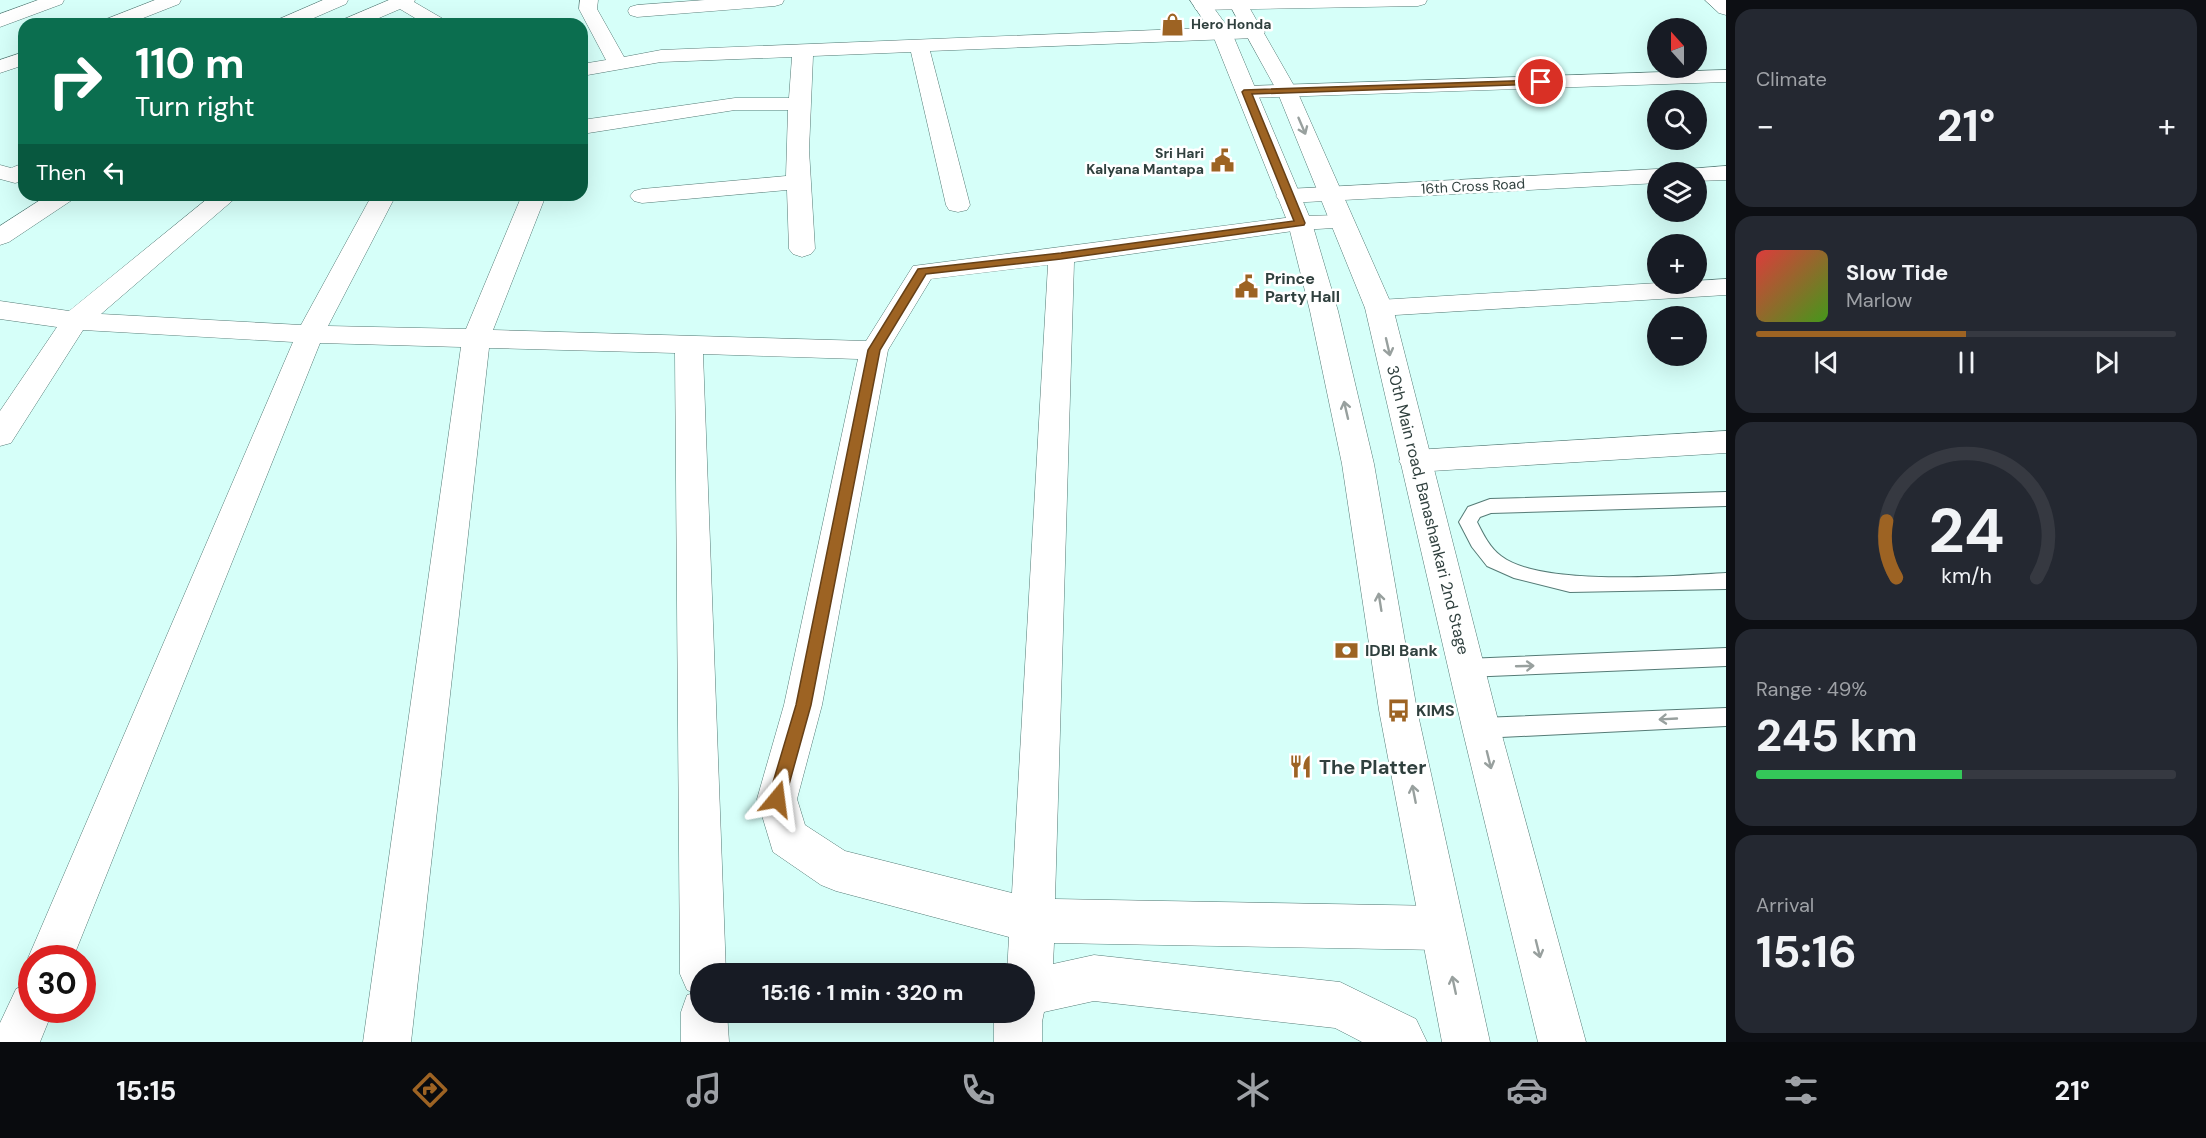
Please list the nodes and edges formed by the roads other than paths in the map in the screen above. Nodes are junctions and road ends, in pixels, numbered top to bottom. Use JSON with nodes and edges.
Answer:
{"nodes":[{"id":1,"x":55,"y":0,"type":"edge"},
{"id":2,"x":172,"y":0,"type":"edge"},
{"id":3,"x":339,"y":0,"type":"edge"},
{"id":4,"x":402,"y":0,"type":"edge"},
{"id":5,"x":589,"y":0,"type":"edge"},
{"id":6,"x":775,"y":0,"type":"edge"},
{"id":7,"x":1418,"y":0,"type":"edge"},
{"id":8,"x":1714,"y":0,"type":"edge"},
{"id":9,"x":1201,"y":3,"type":"edge"},
{"id":10,"x":630,"y":5,"type":"edge"},
{"id":11,"x":1726,"y":9,"type":"edge"},
{"id":12,"x":1244,"y":13,"type":"edge"},
{"id":13,"x":126,"y":18,"type":"edge"},
{"id":14,"x":298,"y":18,"type":"edge"},
{"id":15,"x":362,"y":18,"type":"edge"},
{"id":16,"x":429,"y":18,"type":"edge"},
{"id":17,"x":0,"y":21,"type":"edge"},
{"id":18,"x":1222,"y":33,"type":"junction"},
{"id":19,"x":919,"y":45,"type":"junction"},
{"id":20,"x":802,"y":50,"type":"junction"},
{"id":21,"x":661,"y":56,"type":"junction"},
{"id":22,"x":18,"y":60,"type":"edge"},
{"id":23,"x":618,"y":63,"type":"junction"},
{"id":24,"x":0,"y":67,"type":"edge"},
{"id":25,"x":588,"y":69,"type":"edge"},
{"id":26,"x":18,"y":73,"type":"edge"},
{"id":27,"x":1726,"y":76,"type":"edge"},
{"id":28,"x":1287,"y":91,"type":"junction"},
{"id":29,"x":1247,"y":92,"type":"junction"},
{"id":30,"x":798,"y":104,"type":"junction"},
{"id":31,"x":588,"y":126,"type":"edge"},
{"id":32,"x":0,"y":172,"type":"edge"},
{"id":33,"x":1726,"y":172,"type":"edge"},
{"id":34,"x":1707,"y":173,"type":"edge"},
{"id":35,"x":18,"y":174,"type":"edge"},
{"id":36,"x":1647,"y":177,"type":"edge"},
{"id":37,"x":797,"y":182,"type":"junction"},
{"id":38,"x":642,"y":196,"type":"dead end"},
{"id":39,"x":55,"y":201,"type":"edge"},
{"id":40,"x":220,"y":201,"type":"edge"},
{"id":41,"x":381,"y":201,"type":"edge"},
{"id":42,"x":532,"y":201,"type":"edge"},
{"id":43,"x":958,"y":205,"type":"dead end"},
{"id":44,"x":1337,"y":207,"type":"junction"},
{"id":45,"x":1294,"y":209,"type":"junction"},
{"id":46,"x":0,"y":237,"type":"edge"},
{"id":47,"x":802,"y":249,"type":"dead end"},
{"id":48,"x":1061,"y":256,"type":"junction"},
{"id":49,"x":1726,"y":287,"type":"edge"},
{"id":50,"x":1379,"y":308,"type":"junction"},
{"id":51,"x":0,"y":310,"type":"edge"},
{"id":52,"x":75,"y":321,"type":"junction"},
{"id":53,"x":310,"y":334,"type":"junction"},
{"id":54,"x":476,"y":339,"type":"junction"},
{"id":55,"x":689,"y":345,"type":"junction"},
{"id":56,"x":874,"y":350,"type":"junction"},
{"id":57,"x":0,"y":435,"type":"edge"},
{"id":58,"x":1726,"y":442,"type":"edge"},
{"id":59,"x":1415,"y":460,"type":"junction"},
{"id":60,"x":1726,"y":499,"type":"edge"},
{"id":61,"x":1726,"y":581,"type":"edge"},
{"id":62,"x":1726,"y":657,"type":"edge"},
{"id":63,"x":1466,"y":668,"type":"junction"},
{"id":64,"x":1726,"y":717,"type":"edge"},
{"id":65,"x":1481,"y":728,"type":"junction"},
{"id":66,"x":1033,"y":921,"type":"junction"},
{"id":67,"x":1442,"y":928,"type":"junction"},
{"id":68,"x":56,"y":945,"type":"edge"},
{"id":69,"x":703,"y":963,"type":"edge"},
{"id":70,"x":1029,"y":963,"type":"edge"},
{"id":71,"x":1035,"y":999,"type":"edge"},
{"id":72,"x":24,"y":1023,"type":"edge"},
{"id":73,"x":704,"y":1023,"type":"edge"},
{"id":74,"x":1018,"y":1023,"type":"edge"},
{"id":75,"x":16,"y":1042,"type":"edge"},
{"id":76,"x":387,"y":1042,"type":"edge"},
{"id":77,"x":705,"y":1042,"type":"edge"},
{"id":78,"x":1018,"y":1042,"type":"edge"},
{"id":79,"x":1403,"y":1042,"type":"edge"},
{"id":80,"x":1466,"y":1042,"type":"edge"},
{"id":81,"x":1562,"y":1042,"type":"edge"}],
"edges":[{"from":1,"to":17,"type":"street"},
{"from":2,"to":13,"type":"street"},
{"from":3,"to":14,"type":"street"},
{"from":4,"to":15,"type":"street"},
{"from":4,"to":16,"type":"street"},
{"from":5,"to":23,"type":"street"},
{"from":6,"to":10,"type":"street"},
{"from":7,"to":12,"type":"street"},
{"from":8,"to":11,"type":"street"},
{"from":9,"to":12,"type":"street"},
{"from":9,"to":18,"type":"street"},
{"from":10,"to":21,"type":"street"},
{"from":12,"to":18,"type":"street"},
{"from":12,"to":28,"type":"street","name":"30th Main road, Banashankari 2nd Stage"},
{"from":18,"to":19,"type":"street"},
{"from":18,"to":29,"type":"street"},
{"from":19,"to":20,"type":"street"},
{"from":19,"to":43,"type":"street"},
{"from":20,"to":21,"type":"street"},
{"from":20,"to":30,"type":"street"},
{"from":21,"to":23,"type":"street"},
{"from":22,"to":24,"type":"street"},
{"from":23,"to":25,"type":"street"},
{"from":24,"to":26,"type":"street"},
{"from":27,"to":28,"type":"street"},
{"from":28,"to":29,"type":"street"},
{"from":28,"to":44,"type":"street","name":"30th Main road, Banashankari 2nd Stage","one_way":true},
{"from":29,"to":45,"type":"street"},
{"from":30,"to":31,"type":"street"},
{"from":30,"to":37,"type":"street"},
{"from":32,"to":35,"type":"street"},
{"from":33,"to":34,"type":"street"},
{"from":36,"to":44,"type":"street","name":"16th Cross Road"},
{"from":37,"to":38,"type":"street"},
{"from":37,"to":47,"type":"street"},
{"from":39,"to":46,"type":"street"},
{"from":40,"to":52,"type":"street"},
{"from":41,"to":53,"type":"street"},
{"from":42,"to":54,"type":"street"},
{"from":44,"to":45,"type":"street","name":"16th Cross Road"},
{"from":44,"to":50,"type":"street","name":"30th Main road, Banashankari 2nd Stage"},
{"from":45,"to":48,"type":"street","name":"16th Cross Road"},
{"from":67,"to":45,"type":"street","one_way":true},
{"from":48,"to":56,"type":"street","name":"16th Cross Road"},
{"from":48,"to":66,"type":"street"},
{"from":49,"to":50,"type":"street"},
{"from":50,"to":59,"type":"street","name":"30th Main road, Banashankari 2nd Stage","one_way":true},
{"from":51,"to":52,"type":"street"},
{"from":52,"to":53,"type":"street"},
{"from":52,"to":57,"type":"street"},
{"from":53,"to":54,"type":"street"},
{"from":53,"to":68,"type":"street"},
{"from":54,"to":55,"type":"street"},
{"from":54,"to":76,"type":"street"},
{"from":55,"to":56,"type":"street"},
{"from":55,"to":69,"type":"street"},
{"from":56,"to":66,"type":"street"},
{"from":58,"to":59,"type":"street"},
{"from":59,"to":63,"type":"street","name":"30th Main road, Banashankari 2nd Stage"},
{"from":60,"to":61,"type":"lane"},
{"from":63,"to":62,"type":"lane","one_way":true},
{"from":63,"to":65,"type":"street","name":"30th Main road, Banashankari 2nd Stage"},
{"from":64,"to":65,"type":"lane","one_way":true},
{"from":65,"to":81,"type":"street","name":"30th Main road, Banashankari 2nd Stage","one_way":true},
{"from":66,"to":67,"type":"street"},
{"from":66,"to":70,"type":"street"},
{"from":80,"to":67,"type":"street","one_way":true},
{"from":71,"to":79,"type":"street"},
{"from":72,"to":75,"type":"street"},
{"from":73,"to":77,"type":"street"},
{"from":74,"to":78,"type":"street"}]}
